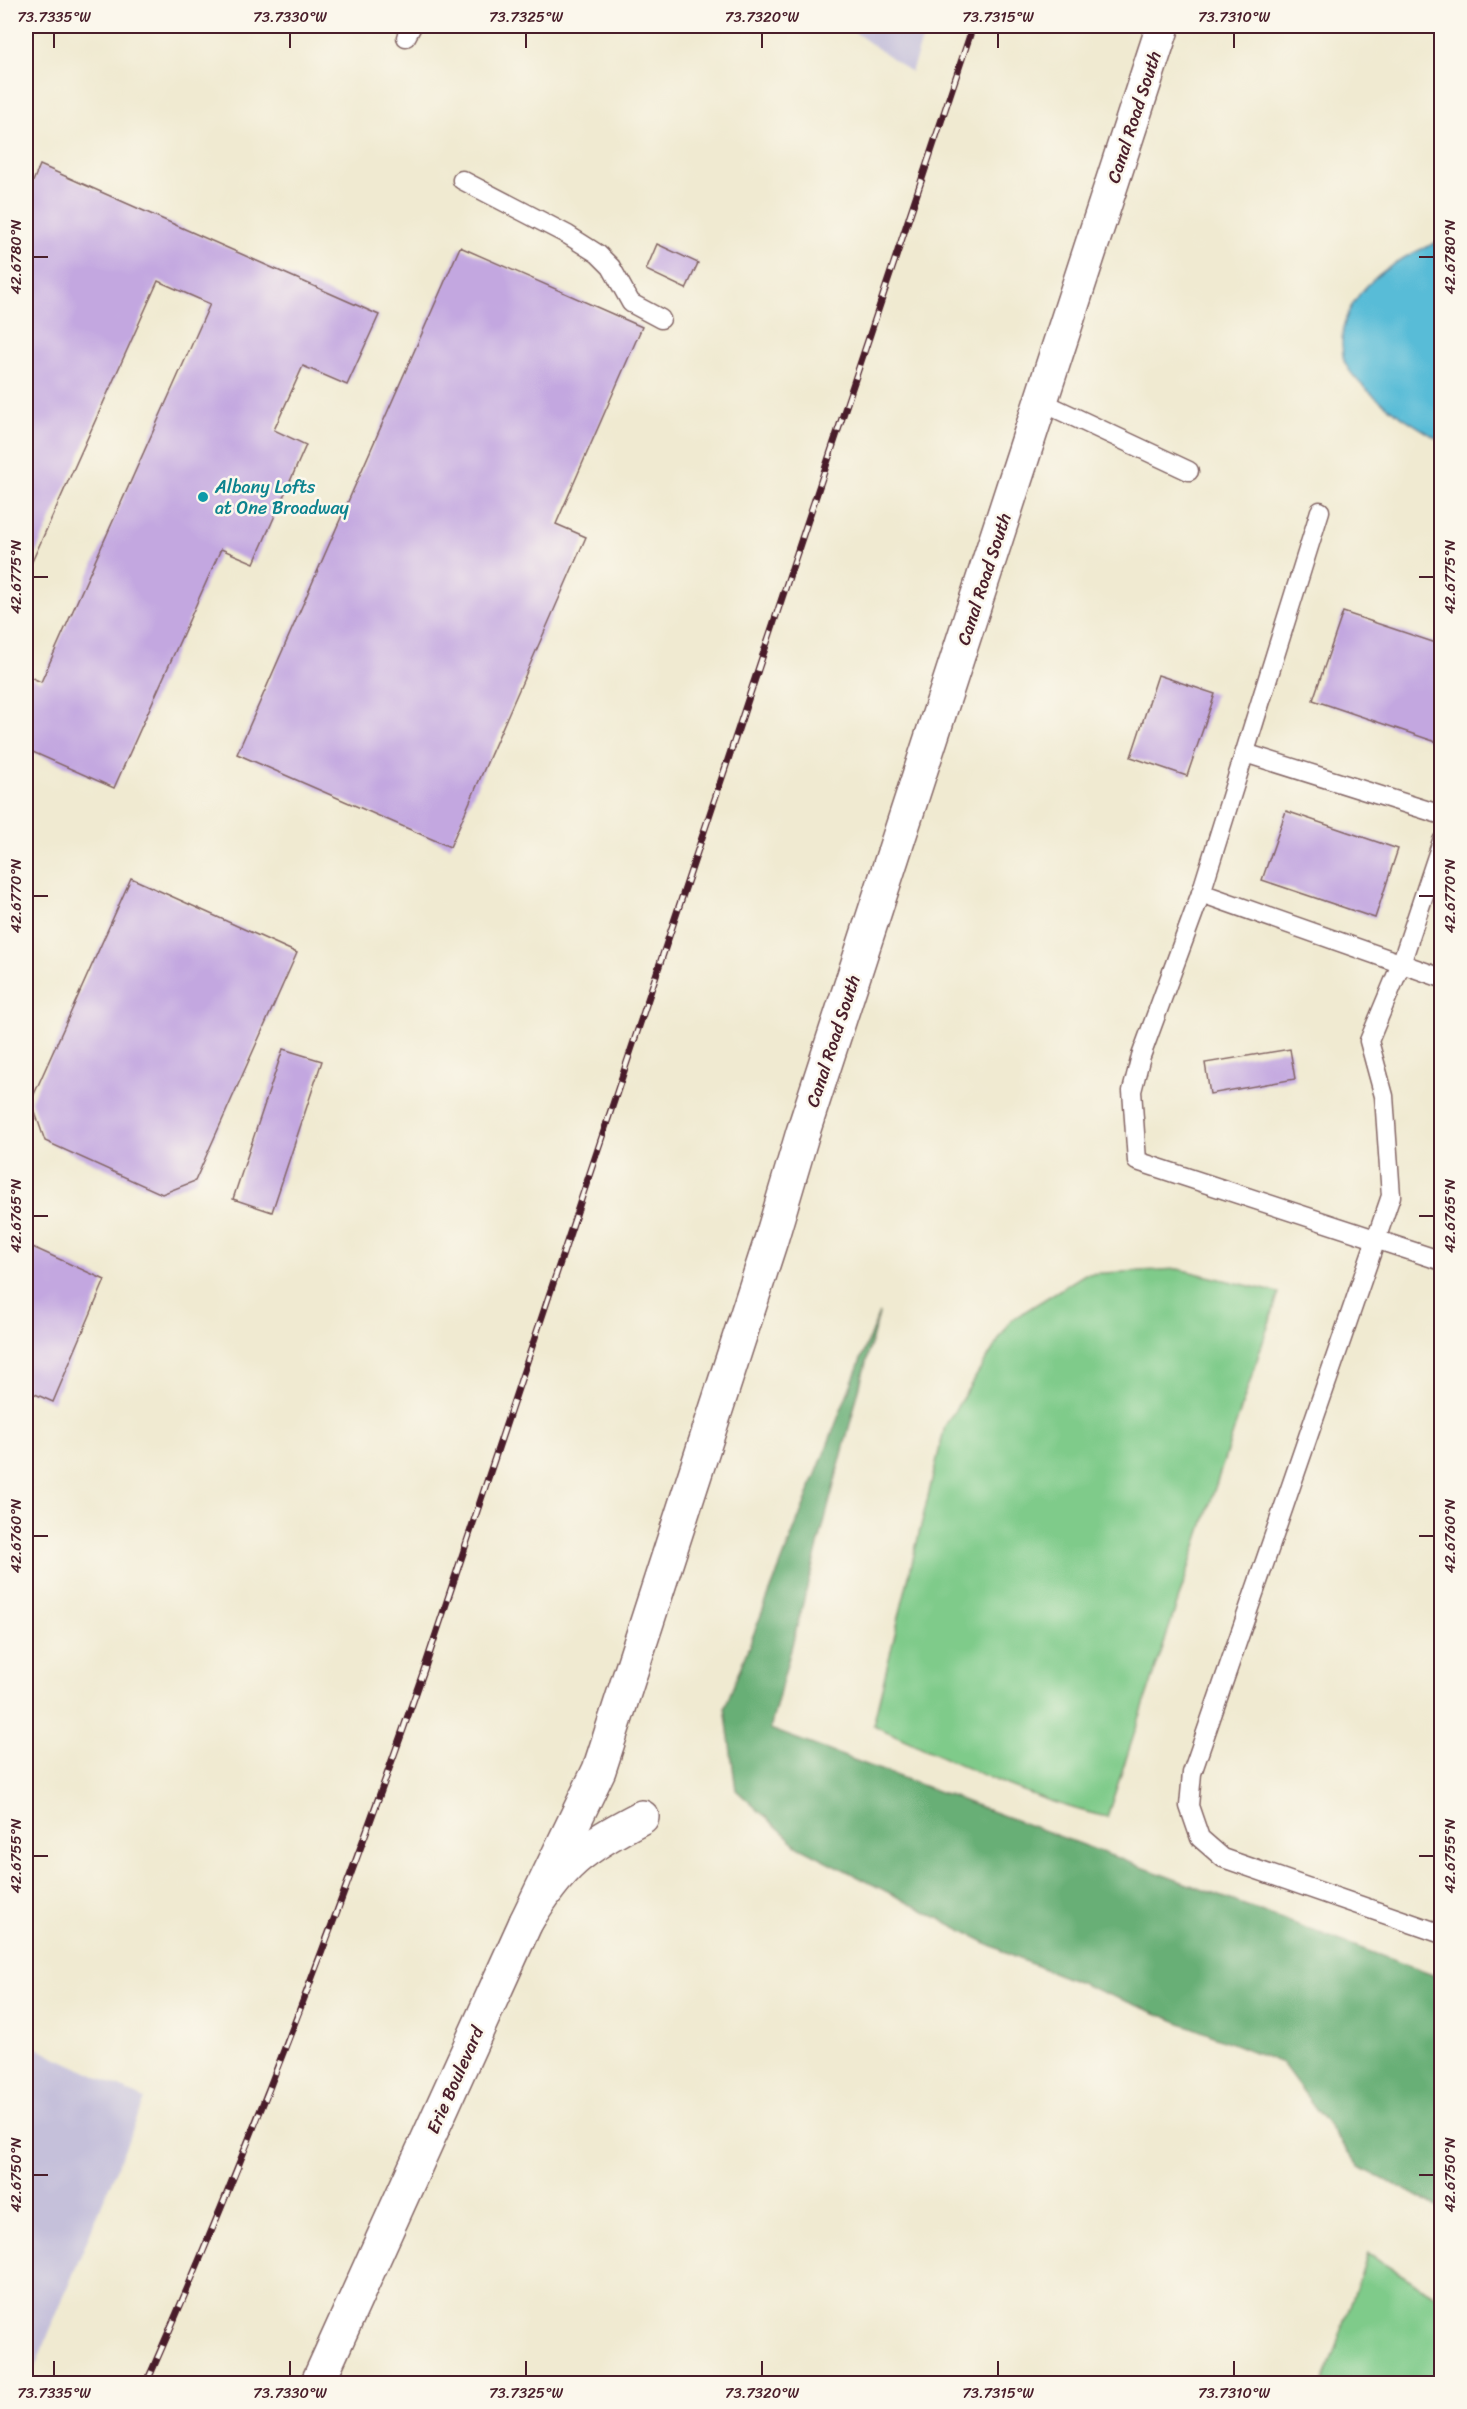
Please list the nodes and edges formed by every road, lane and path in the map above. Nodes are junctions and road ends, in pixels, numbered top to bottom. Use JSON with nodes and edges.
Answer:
{"nodes":[{"id":1,"x":1163,"y":26,"type":"edge"},
{"id":2,"x":462,"y":180,"type":"dead end"},
{"id":3,"x":661,"y":319,"type":"dead end"},
{"id":4,"x":1042,"y":402,"type":"junction"},
{"id":5,"x":1189,"y":471,"type":"dead end"},
{"id":6,"x":1320,"y":512,"type":"dead end"},
{"id":7,"x":1245,"y":753,"type":"junction"},
{"id":8,"x":1442,"y":814,"type":"edge"},
{"id":9,"x":1442,"y":841,"type":"edge"},
{"id":10,"x":1201,"y":893,"type":"junction"},
{"id":11,"x":1401,"y":964,"type":"junction"},
{"id":12,"x":1442,"y":978,"type":"edge"},
{"id":13,"x":1375,"y":1238,"type":"junction"},
{"id":14,"x":1442,"y":1261,"type":"edge"},
{"id":15,"x":642,"y":1817,"type":"dead end"},
{"id":16,"x":526,"y":1922,"type":"junction"},
{"id":17,"x":1442,"y":1934,"type":"edge"},
{"id":18,"x":317,"y":2384,"type":"edge"}],
"edges":[{"from":1,"to":4,"type":"street","name":"Canal Road South"},
{"from":2,"to":3,"type":"lane"},
{"from":4,"to":5,"type":"lane"},
{"from":4,"to":16,"type":"street","name":"Canal Road South"},
{"from":6,"to":7,"type":"lane"},
{"from":7,"to":8,"type":"lane"},
{"from":7,"to":10,"type":"lane"},
{"from":9,"to":11,"type":"lane"},
{"from":10,"to":11,"type":"lane"},
{"from":10,"to":13,"type":"lane"},
{"from":11,"to":12,"type":"lane"},
{"from":11,"to":13,"type":"lane"},
{"from":13,"to":14,"type":"lane"},
{"from":13,"to":17,"type":"lane"},
{"from":15,"to":16,"type":"street","name":"Erie Boulevard"},
{"from":16,"to":18,"type":"street","name":"Erie Boulevard"}]}
